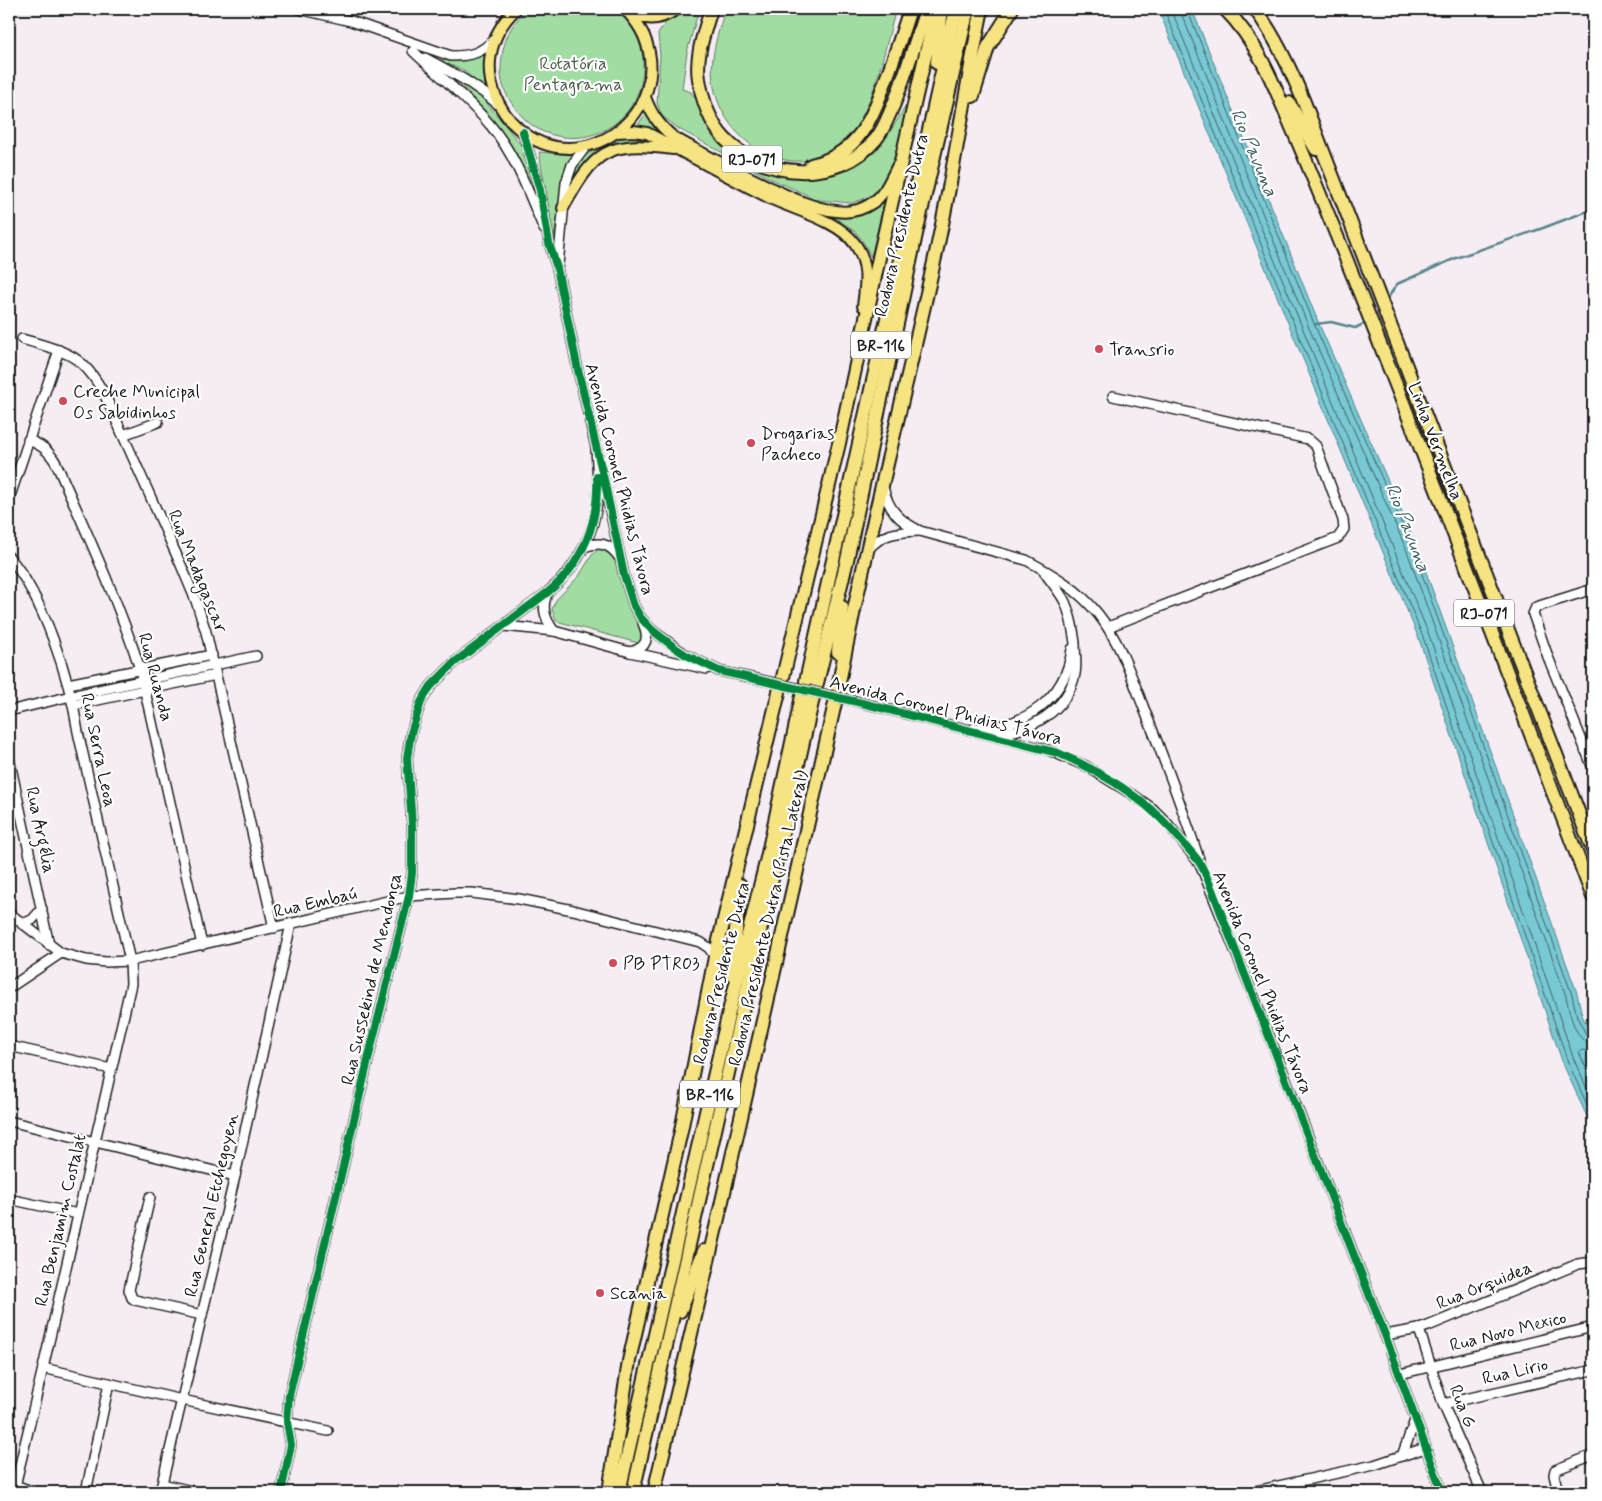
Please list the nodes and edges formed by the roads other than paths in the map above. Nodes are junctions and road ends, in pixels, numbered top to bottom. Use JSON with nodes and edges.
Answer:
{"nodes":[{"id":1,"x":299,"y":9,"type":"edge"},
{"id":2,"x":516,"y":9,"type":"edge"},
{"id":3,"x":675,"y":9,"type":"edge"},
{"id":4,"x":711,"y":9,"type":"edge"},
{"id":5,"x":910,"y":9,"type":"edge"},
{"id":6,"x":926,"y":9,"type":"edge"},
{"id":7,"x":938,"y":9,"type":"edge"},
{"id":8,"x":956,"y":9,"type":"edge"},
{"id":9,"x":968,"y":9,"type":"edge"},
{"id":10,"x":982,"y":9,"type":"edge"},
{"id":11,"x":1012,"y":9,"type":"edge"},
{"id":12,"x":1225,"y":9,"type":"edge"},
{"id":13,"x":1255,"y":9,"type":"edge"},
{"id":14,"x":626,"y":10,"type":"edge"},
{"id":15,"x":507,"y":13,"type":"edge"},
{"id":16,"x":382,"y":32,"type":"junction"},
{"id":17,"x":495,"y":38,"type":"junction"},
{"id":18,"x":413,"y":51,"type":"junction"},
{"id":19,"x":1266,"y":68,"type":"junction"},
{"id":20,"x":645,"y":96,"type":"junction"},
{"id":21,"x":500,"y":106,"type":"junction"},
{"id":22,"x":523,"y":132,"type":"junction"},
{"id":23,"x":618,"y":132,"type":"junction"},
{"id":24,"x":958,"y":140,"type":"junction"},
{"id":25,"x":586,"y":146,"type":"junction"},
{"id":26,"x":680,"y":150,"type":"junction"},
{"id":27,"x":903,"y":155,"type":"junction"},
{"id":28,"x":786,"y":170,"type":"junction"},
{"id":29,"x":1334,"y":182,"type":"junction"},
{"id":30,"x":563,"y":208,"type":"junction"},
{"id":31,"x":907,"y":230,"type":"junction"},
{"id":32,"x":549,"y":244,"type":"junction"},
{"id":33,"x":557,"y":268,"type":"junction"},
{"id":34,"x":22,"y":339,"type":"dead end"},
{"id":35,"x":59,"y":350,"type":"junction"},
{"id":36,"x":857,"y":358,"type":"junction"},
{"id":37,"x":1113,"y":396,"type":"dead end"},
{"id":38,"x":158,"y":422,"type":"dead end"},
{"id":39,"x":122,"y":433,"type":"junction"},
{"id":40,"x":28,"y":440,"type":"junction"},
{"id":41,"x":596,"y":450,"type":"junction"},
{"id":42,"x":882,"y":482,"type":"junction"},
{"id":43,"x":9,"y":499,"type":"edge"},
{"id":44,"x":920,"y":531,"type":"junction"},
{"id":45,"x":584,"y":546,"type":"junction"},
{"id":46,"x":865,"y":554,"type":"junction"},
{"id":47,"x":9,"y":557,"type":"edge"},
{"id":48,"x":621,"y":559,"type":"junction"},
{"id":49,"x":847,"y":560,"type":"junction"},
{"id":50,"x":1040,"y":567,"type":"junction"},
{"id":51,"x":1593,"y":589,"type":"edge"},
{"id":52,"x":548,"y":592,"type":"junction"},
{"id":53,"x":641,"y":618,"type":"junction"},
{"id":54,"x":503,"y":626,"type":"junction"},
{"id":55,"x":1108,"y":627,"type":"junction"},
{"id":56,"x":554,"y":631,"type":"junction"},
{"id":57,"x":1074,"y":633,"type":"junction"},
{"id":58,"x":630,"y":652,"type":"junction"},
{"id":59,"x":212,"y":655,"type":"junction"},
{"id":60,"x":256,"y":656,"type":"dead end"},
{"id":61,"x":140,"y":669,"type":"junction"},
{"id":62,"x":215,"y":670,"type":"junction"},
{"id":63,"x":719,"y":671,"type":"junction"},
{"id":64,"x":783,"y":676,"type":"dead end"},
{"id":65,"x":68,"y":684,"type":"junction"},
{"id":66,"x":143,"y":685,"type":"junction"},
{"id":67,"x":779,"y":692,"type":"dead end"},
{"id":68,"x":71,"y":696,"type":"junction"},
{"id":69,"x":834,"y":702,"type":"dead end"},
{"id":70,"x":74,"y":705,"type":"junction"},
{"id":71,"x":9,"y":711,"type":"edge"},
{"id":72,"x":956,"y":726,"type":"junction"},
{"id":73,"x":983,"y":734,"type":"junction"},
{"id":74,"x":1593,"y":741,"type":"edge"},
{"id":75,"x":1585,"y":750,"type":"junction"},
{"id":76,"x":9,"y":758,"type":"edge"},
{"id":77,"x":1593,"y":768,"type":"edge"},
{"id":78,"x":9,"y":809,"type":"edge"},
{"id":79,"x":20,"y":812,"type":"junction"},
{"id":80,"x":744,"y":842,"type":"junction"},
{"id":81,"x":1593,"y":850,"type":"edge"},
{"id":82,"x":1200,"y":864,"type":"junction"},
{"id":83,"x":409,"y":896,"type":"junction"},
{"id":84,"x":1593,"y":897,"type":"edge"},
{"id":85,"x":42,"y":909,"type":"junction"},
{"id":86,"x":9,"y":913,"type":"edge"},
{"id":87,"x":22,"y":924,"type":"junction"},
{"id":88,"x":291,"y":924,"type":"junction"},
{"id":89,"x":274,"y":928,"type":"junction"},
{"id":90,"x":722,"y":929,"type":"junction"},
{"id":91,"x":700,"y":942,"type":"junction"},
{"id":92,"x":49,"y":945,"type":"junction"},
{"id":93,"x":202,"y":945,"type":"junction"},
{"id":94,"x":61,"y":953,"type":"junction"},
{"id":95,"x":715,"y":957,"type":"junction"},
{"id":96,"x":130,"y":961,"type":"junction"},
{"id":97,"x":9,"y":988,"type":"edge"},
{"id":98,"x":728,"y":1016,"type":"junction"},
{"id":99,"x":9,"y":1046,"type":"edge"},
{"id":100,"x":111,"y":1069,"type":"junction"},
{"id":101,"x":9,"y":1121,"type":"edge"},
{"id":102,"x":95,"y":1141,"type":"junction"},
{"id":103,"x":235,"y":1176,"type":"junction"},
{"id":104,"x":150,"y":1197,"type":"dead end"},
{"id":105,"x":9,"y":1199,"type":"edge"},
{"id":106,"x":720,"y":1210,"type":"junction"},
{"id":107,"x":78,"y":1214,"type":"junction"},
{"id":108,"x":1593,"y":1262,"type":"edge"},
{"id":109,"x":202,"y":1314,"type":"junction"},
{"id":110,"x":1593,"y":1328,"type":"edge"},
{"id":111,"x":1418,"y":1329,"type":"junction"},
{"id":112,"x":1385,"y":1334,"type":"junction"},
{"id":113,"x":666,"y":1348,"type":"junction"},
{"id":114,"x":1431,"y":1367,"type":"junction"},
{"id":115,"x":43,"y":1368,"type":"junction"},
{"id":116,"x":1593,"y":1370,"type":"edge"},
{"id":117,"x":1400,"y":1374,"type":"junction"},
{"id":118,"x":109,"y":1383,"type":"junction"},
{"id":119,"x":182,"y":1400,"type":"junction"},
{"id":120,"x":1443,"y":1404,"type":"junction"},
{"id":121,"x":1415,"y":1420,"type":"junction"},
{"id":122,"x":288,"y":1422,"type":"junction"},
{"id":123,"x":328,"y":1431,"type":"dead end"},
{"id":124,"x":1425,"y":1448,"type":"junction"},
{"id":125,"x":1402,"y":1456,"type":"junction"},
{"id":126,"x":1593,"y":1456,"type":"edge"},
{"id":127,"x":12,"y":1484,"type":"edge"},
{"id":128,"x":161,"y":1488,"type":"edge"},
{"id":129,"x":34,"y":1492,"type":"edge"},
{"id":130,"x":86,"y":1492,"type":"edge"},
{"id":131,"x":196,"y":1492,"type":"edge"},
{"id":132,"x":281,"y":1492,"type":"edge"},
{"id":133,"x":609,"y":1492,"type":"edge"},
{"id":134,"x":619,"y":1492,"type":"edge"},
{"id":135,"x":633,"y":1492,"type":"edge"},
{"id":136,"x":654,"y":1492,"type":"edge"},
{"id":137,"x":1251,"y":1492,"type":"edge"},
{"id":138,"x":1442,"y":1492,"type":"edge"},
{"id":139,"x":1482,"y":1492,"type":"edge"},
{"id":140,"x":1558,"y":1492,"type":"edge"}],
"edges":[{"from":1,"to":16,"type":"street"},
{"from":2,"to":15,"type":"main road"},
{"from":3,"to":14,"type":"highway"},
{"from":4,"to":28,"type":"highway","number":"RJ-071"},
{"from":5,"to":28,"type":"highway"},
{"from":6,"to":28,"type":"highway","number":"RJ-071"},
{"from":7,"to":27,"type":"highway","number":"BR-116"},
{"from":7,"to":31,"type":"highway"},
{"from":8,"to":31,"type":"highway","name":"Rodovia Presidente Dutra","number":"BR-116"},
{"from":9,"to":49,"type":"highway","name":"Rodovia Presidente Dutra","number":"BR-116"},
{"from":10,"to":24,"type":"highway","number":"BR-116"},
{"from":11,"to":24,"type":"highway"},
{"from":12,"to":19,"type":"highway","name":"Linha Vermelha","number":"RJ-071"},
{"from":13,"to":29,"type":"highway"},
{"from":14,"to":20,"type":"main road"},
{"from":15,"to":17,"type":"main road"},
{"from":16,"to":17,"type":"street"},
{"from":16,"to":18,"type":"street"},
{"from":17,"to":21,"type":"main road"},
{"from":18,"to":21,"type":"street"},
{"from":18,"to":32,"type":"street"},
{"from":19,"to":29,"type":"highway"},
{"from":19,"to":84,"type":"highway","name":"Linha Vermelha","number":"RJ-071"},
{"from":20,"to":23,"type":"main road"},
{"from":20,"to":27,"type":"main road"},
{"from":21,"to":22,"type":"main road"},
{"from":22,"to":25,"type":"main road"},
{"from":22,"to":32,"type":"street","name":"Avenida Coronel Phidias Távora"},
{"from":23,"to":25,"type":"main road"},
{"from":23,"to":26,"type":"main road"},
{"from":24,"to":42,"type":"highway","number":"BR-116"},
{"from":25,"to":30,"type":"street","name":"Avenida Coronel Phidias Távora"},
{"from":26,"to":30,"type":"main road"},
{"from":26,"to":36,"type":"main road"},
{"from":27,"to":36,"type":"highway","number":"BR-116"},
{"from":29,"to":81,"type":"highway","name":"Linha Vermelha","number":"RJ-071"},
{"from":30,"to":33,"type":"street","name":"Avenida Coronel Phidias Távora"},
{"from":31,"to":49,"type":"highway","name":"Rodovia Presidente Dutra","number":"BR-116"},
{"from":32,"to":33,"type":"street","name":"Avenida Coronel Phidias Távora"},
{"from":33,"to":41,"type":"street","name":"Avenida Coronel Phidias Távora"},
{"from":34,"to":35,"type":"street","name":"Rua Madagascar"},
{"from":35,"to":39,"type":"street","name":"Rua Madagascar"},
{"from":35,"to":40,"type":"street"},
{"from":36,"to":64,"type":"highway","number":"BR-116"},
{"from":37,"to":55,"type":"street"},
{"from":38,"to":39,"type":"street"},
{"from":39,"to":59,"type":"street","name":"Rua Madagascar"},
{"from":40,"to":43,"type":"street"},
{"from":40,"to":61,"type":"street","name":"Rua Ruanda"},
{"from":41,"to":45,"type":"street","name":"Rua Sussekind de Mendonça"},
{"from":41,"to":48,"type":"street","name":"Avenida Coronel Phidias Távora"},
{"from":42,"to":44,"type":"street","name":"Avenida Coronel Phidias Távora"},
{"from":42,"to":46,"type":"highway","number":"BR-116"},
{"from":44,"to":46,"type":"street","name":"Avenida Coronel Phidias Távora"},
{"from":44,"to":50,"type":"street","name":"Avenida Coronel Phidias Távora"},
{"from":45,"to":48,"type":"street"},
{"from":45,"to":52,"type":"street","name":"Rua Sussekind de Mendonça"},
{"from":46,"to":49,"type":"highway","number":"BR-116"},
{"from":47,"to":65,"type":"street","name":"Rua Serra Leoa"},
{"from":48,"to":53,"type":"street","name":"Avenida Coronel Phidias Távora"},
{"from":50,"to":55,"type":"street","name":"Avenida Coronel Phidias Távora"},
{"from":50,"to":57,"type":"street"},
{"from":51,"to":75,"type":"street"},
{"from":52,"to":54,"type":"street","name":"Rua Sussekind de Mendonça"},
{"from":52,"to":56,"type":"street"},
{"from":53,"to":58,"type":"street"},
{"from":53,"to":63,"type":"street","name":"Avenida Coronel Phidias Távora"},
{"from":54,"to":56,"type":"street"},
{"from":54,"to":83,"type":"street","name":"Rua Sussekind de Mendonça"},
{"from":55,"to":82,"type":"street","name":"Avenida Coronel Phidias Távora"},
{"from":56,"to":58,"type":"street"},
{"from":57,"to":72,"type":"street"},
{"from":57,"to":73,"type":"street"},
{"from":58,"to":63,"type":"street"},
{"from":59,"to":61,"type":"street"},
{"from":59,"to":62,"type":"street","name":"Rua Madagascar"},
{"from":60,"to":62,"type":"street"},
{"from":61,"to":65,"type":"street"},
{"from":61,"to":66,"type":"street","name":"Rua Ruanda"},
{"from":62,"to":66,"type":"street"},
{"from":62,"to":89,"type":"street","name":"Rua Madagascar"},
{"from":63,"to":72,"type":"street","name":"Avenida Coronel Phidias Távora","bridge":true},
{"from":65,"to":68,"type":"street","name":"Rua Serra Leoa"},
{"from":66,"to":68,"type":"street"},
{"from":66,"to":70,"type":"street"},
{"from":66,"to":93,"type":"street","name":"Rua Ruanda"},
{"from":67,"to":80,"type":"highway","number":"BR-116"},
{"from":68,"to":70,"type":"street","name":"Rua Serra Leoa"},
{"from":68,"to":71,"type":"street"},
{"from":69,"to":106,"type":"highway","name":"Rodovia Presidente Dutra (Pista Lateral)","number":"BR-116"},
{"from":70,"to":96,"type":"street","name":"Rua Serra Leoa"},
{"from":72,"to":73,"type":"street","name":"Avenida Coronel Phidias Távora"},
{"from":73,"to":82,"type":"street","name":"Avenida Coronel Phidias Távora"},
{"from":74,"to":75,"type":"street"},
{"from":75,"to":77,"type":"street"},
{"from":76,"to":79,"type":"street","name":"Rua Argélia"},
{"from":78,"to":79,"type":"street"},
{"from":79,"to":85,"type":"street","name":"Rua Argélia"},
{"from":80,"to":90,"type":"highway","number":"BR-116"},
{"from":80,"to":98,"type":"highway"},
{"from":82,"to":112,"type":"street","name":"Avenida Coronel Phidias Távora"},
{"from":83,"to":88,"type":"street","name":"Rua Embaú"},
{"from":83,"to":91,"type":"street","name":"Rua Embaú"},
{"from":83,"to":122,"type":"street","name":"Rua Sussekind de Mendonça"},
{"from":85,"to":87,"type":"street"},
{"from":85,"to":92,"type":"street","name":"Rua Argélia"},
{"from":86,"to":87,"type":"street","name":"Rua Embaú"},
{"from":87,"to":92,"type":"street","name":"Rua Embaú"},
{"from":88,"to":89,"type":"street","name":"Rua Embaú"},
{"from":88,"to":103,"type":"street","name":"Rua General Etchegoyen"},
{"from":89,"to":93,"type":"street","name":"Rua Embaú"},
{"from":90,"to":91,"type":"street"},
{"from":90,"to":95,"type":"highway","number":"BR-116"},
{"from":91,"to":95,"type":"street"},
{"from":92,"to":94,"type":"street","name":"Rua Embaú"},
{"from":93,"to":96,"type":"street","name":"Rua Embaú"},
{"from":94,"to":96,"type":"street","name":"Rua Embaú"},
{"from":94,"to":97,"type":"street"},
{"from":95,"to":133,"type":"highway","number":"BR-116"},
{"from":96,"to":100,"type":"street","name":"Rua Benjamim Costalat"},
{"from":98,"to":113,"type":"highway","name":"Rodovia Presidente Dutra","number":"BR-116"},
{"from":98,"to":134,"type":"highway","name":"Rodovia Presidente Dutra","number":"BR-116"},
{"from":99,"to":100,"type":"street"},
{"from":100,"to":102,"type":"street","name":"Rua Benjamim Costalat"},
{"from":101,"to":102,"type":"street"},
{"from":102,"to":103,"type":"street"},
{"from":102,"to":107,"type":"street","name":"Rua Benjamim Costalat"},
{"from":103,"to":109,"type":"street","name":"Rua General Etchegoyen"},
{"from":104,"to":109,"type":"street"},
{"from":105,"to":107,"type":"street"},
{"from":106,"to":113,"type":"highway"},
{"from":106,"to":136,"type":"highway","name":"Rodovia Presidente Dutra (Pista Lateral)","number":"BR-116"},
{"from":107,"to":115,"type":"street","name":"Rua Benjamim Costalat"},
{"from":108,"to":111,"type":"street","name":"Rua Orquidea"},
{"from":109,"to":119,"type":"street","name":"Rua General Etchegoyen"},
{"from":110,"to":114,"type":"street","name":"Rua Novo Mexico"},
{"from":111,"to":112,"type":"street","name":"Rua Orquidea"},
{"from":111,"to":114,"type":"street","name":"Rua G"},
{"from":112,"to":117,"type":"street","name":"Avenida Coronel Phidias Távora"},
{"from":113,"to":135,"type":"highway","name":"Rodovia Presidente Dutra","number":"BR-116"},
{"from":114,"to":117,"type":"street"},
{"from":114,"to":120,"type":"street","name":"Rua G"},
{"from":115,"to":118,"type":"street"},
{"from":115,"to":127,"type":"street","name":"Rua Benjamim Costalat"},
{"from":116,"to":120,"type":"street","name":"Rua Lirio"},
{"from":117,"to":121,"type":"street","name":"Avenida Coronel Phidias Távora"},
{"from":118,"to":119,"type":"street"},
{"from":118,"to":130,"type":"street"},
{"from":119,"to":122,"type":"street"},
{"from":119,"to":128,"type":"street","name":"Rua General Etchegoyen"},
{"from":120,"to":139,"type":"street","name":"Rua G"},
{"from":121,"to":124,"type":"street","name":"Avenida Coronel Phidias Távora"},
{"from":121,"to":125,"type":"street"},
{"from":122,"to":123,"type":"street"},
{"from":122,"to":132,"type":"street","name":"Rua Sussekind de Mendonça"},
{"from":124,"to":125,"type":"street"},
{"from":124,"to":138,"type":"street","name":"Avenida Coronel Phidias Távora"},
{"from":125,"to":137,"type":"street"},
{"from":126,"to":140,"type":"street"},
{"from":127,"to":129,"type":"street"},
{"from":128,"to":131,"type":"street"}]}
